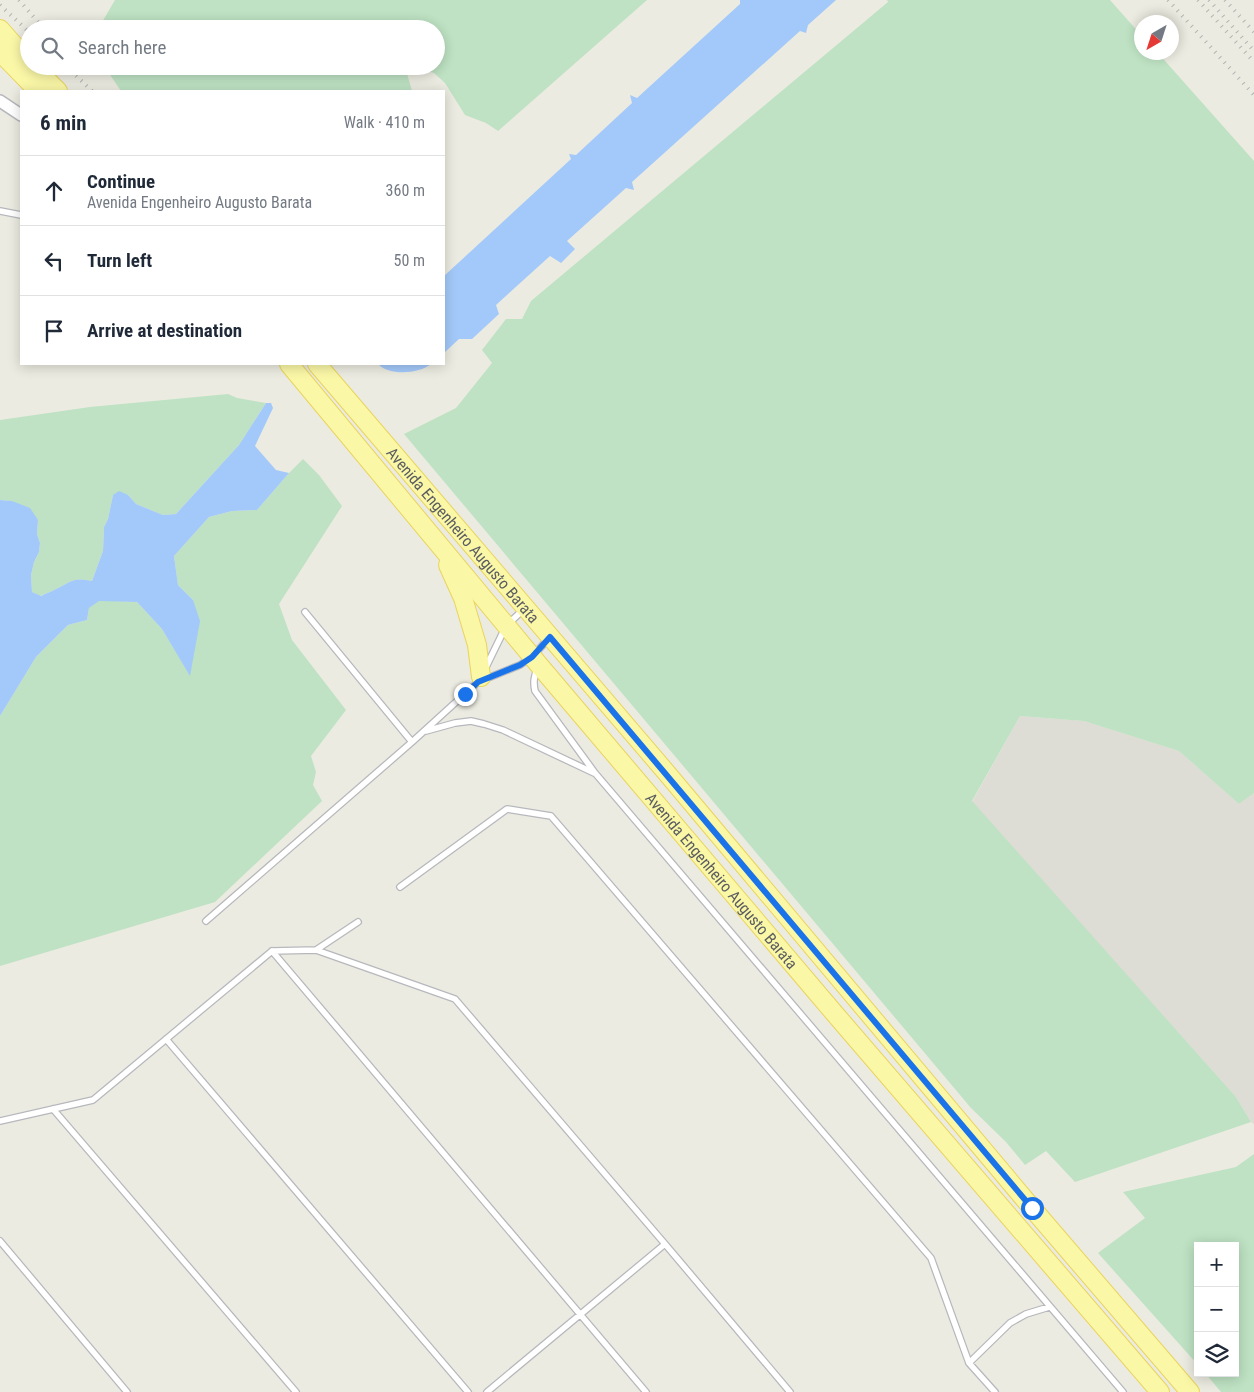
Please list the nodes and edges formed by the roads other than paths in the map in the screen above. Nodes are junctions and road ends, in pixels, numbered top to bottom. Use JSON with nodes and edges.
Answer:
{"nodes":[{"id":1,"x":2,"y":39,"type":"edge"},
{"id":2,"x":20,"y":54,"type":"edge"},
{"id":3,"x":20,"y":65,"type":"edge"},
{"id":4,"x":27,"y":75,"type":"edge"},
{"id":5,"x":42,"y":75,"type":"edge"},
{"id":6,"x":37,"y":90,"type":"edge"},
{"id":7,"x":57,"y":90,"type":"edge"},
{"id":8,"x":0,"y":100,"type":"edge"},
{"id":9,"x":20,"y":114,"type":"edge"},
{"id":10,"x":0,"y":212,"type":"edge"},
{"id":11,"x":20,"y":215,"type":"edge"},
{"id":12,"x":290,"y":365,"type":"edge"},
{"id":13,"x":318,"y":365,"type":"edge"},
{"id":14,"x":437,"y":542,"type":"junction"},
{"id":15,"x":525,"y":608,"type":"junction"},
{"id":16,"x":305,"y":612,"type":"dead end"},
{"id":17,"x":506,"y":626,"type":"junction"},
{"id":18,"x":550,"y":637,"type":"junction"},
{"id":19,"x":536,"y":661,"type":"junction"},
{"id":20,"x":479,"y":680,"type":"junction"},
{"id":21,"x":424,"y":732,"type":"junction"},
{"id":22,"x":412,"y":742,"type":"junction"},
{"id":23,"x":595,"y":773,"type":"junction"},
{"id":24,"x":400,"y":887,"type":"dead end"},
{"id":25,"x":206,"y":921,"type":"dead end"},
{"id":26,"x":358,"y":922,"type":"dead end"},
{"id":27,"x":316,"y":950,"type":"junction"},
{"id":28,"x":272,"y":951,"type":"junction"},
{"id":29,"x":166,"y":1039,"type":"junction"},
{"id":30,"x":53,"y":1109,"type":"junction"},
{"id":31,"x":0,"y":1121,"type":"edge"},
{"id":32,"x":0,"y":1241,"type":"edge"},
{"id":33,"x":665,"y":1244,"type":"junction"},
{"id":34,"x":1049,"y":1307,"type":"junction"},
{"id":35,"x":581,"y":1314,"type":"junction"},
{"id":36,"x":969,"y":1362,"type":"junction"},
{"id":37,"x":127,"y":1392,"type":"edge"},
{"id":38,"x":296,"y":1392,"type":"edge"},
{"id":39,"x":468,"y":1392,"type":"edge"},
{"id":40,"x":487,"y":1392,"type":"edge"},
{"id":41,"x":646,"y":1392,"type":"edge"},
{"id":42,"x":790,"y":1392,"type":"edge"},
{"id":43,"x":994,"y":1392,"type":"edge"},
{"id":44,"x":1123,"y":1392,"type":"edge"},
{"id":45,"x":1160,"y":1392,"type":"edge"},
{"id":46,"x":1190,"y":1392,"type":"edge"}],
"edges":[{"from":1,"to":2,"type":"main road"},
{"from":1,"to":3,"type":"main road"},
{"from":4,"to":6,"type":"main road"},
{"from":5,"to":7,"type":"main road"},
{"from":8,"to":9,"type":"street"},
{"from":10,"to":11,"type":"lane"},
{"from":12,"to":14,"type":"main road","name":"Avenida Engenheiro Augusto Barata"},
{"from":13,"to":15,"type":"main road","name":"Avenida Engenheiro Augusto Barata"},
{"from":14,"to":17,"type":"main road","name":"Avenida Engenheiro Augusto Barata"},
{"from":14,"to":20,"type":"main road"},
{"from":15,"to":17,"type":"lane"},
{"from":15,"to":18,"type":"main road","name":"Avenida Engenheiro Augusto Barata"},
{"from":16,"to":22,"type":"lane"},
{"from":17,"to":19,"type":"main road","name":"Avenida Engenheiro Augusto Barata"},
{"from":17,"to":20,"type":"lane"},
{"from":18,"to":19,"type":"lane"},
{"from":18,"to":46,"type":"main road","name":"Avenida Engenheiro Augusto Barata"},
{"from":19,"to":20,"type":"lane"},
{"from":19,"to":23,"type":"lane"},
{"from":19,"to":45,"type":"main road","name":"Avenida Engenheiro Augusto Barata"},
{"from":20,"to":21,"type":"lane"},
{"from":21,"to":22,"type":"lane"},
{"from":21,"to":23,"type":"lane"},
{"from":22,"to":25,"type":"lane"},
{"from":23,"to":34,"type":"lane"},
{"from":24,"to":36,"type":"lane"},
{"from":26,"to":27,"type":"lane"},
{"from":27,"to":28,"type":"lane"},
{"from":27,"to":33,"type":"lane"},
{"from":28,"to":29,"type":"lane"},
{"from":28,"to":35,"type":"lane"},
{"from":29,"to":30,"type":"lane"},
{"from":29,"to":39,"type":"lane"},
{"from":30,"to":31,"type":"lane"},
{"from":30,"to":38,"type":"lane"},
{"from":32,"to":37,"type":"lane"},
{"from":33,"to":35,"type":"lane"},
{"from":33,"to":42,"type":"lane"},
{"from":34,"to":36,"type":"lane"},
{"from":34,"to":44,"type":"lane"},
{"from":35,"to":40,"type":"lane"},
{"from":35,"to":41,"type":"lane"},
{"from":36,"to":43,"type":"lane"}]}
